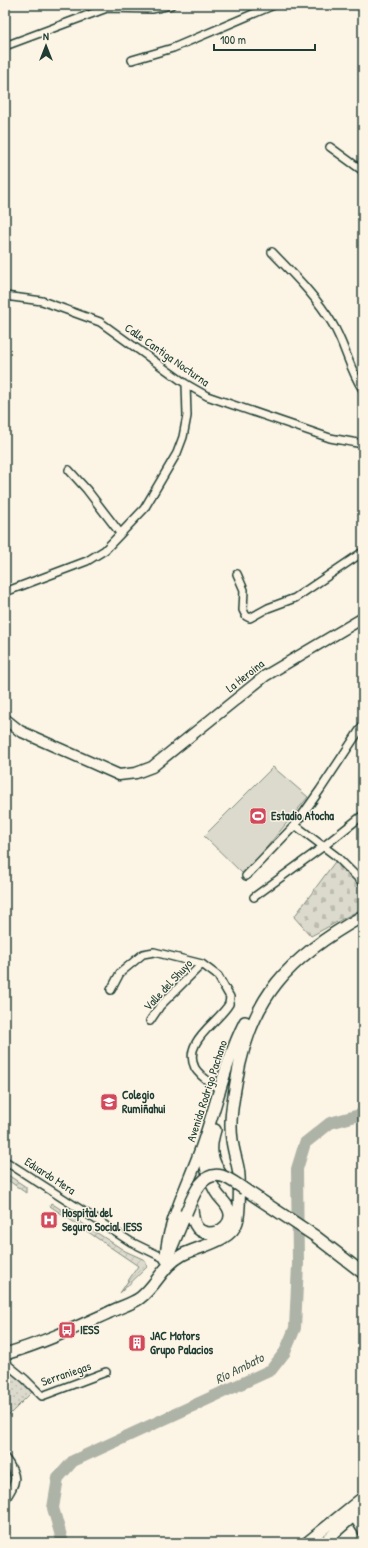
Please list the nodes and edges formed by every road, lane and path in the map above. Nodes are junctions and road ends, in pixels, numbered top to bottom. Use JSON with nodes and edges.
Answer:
{"nodes":[{"id":1,"x":171,"y":5,"type":"edge"},
{"id":2,"x":274,"y":5,"type":"edge"},
{"id":3,"x":132,"y":7,"type":"edge"},
{"id":4,"x":5,"y":46,"type":"edge"},
{"id":5,"x":132,"y":60,"type":"dead end"},
{"id":6,"x":330,"y":147,"type":"dead end"},
{"id":7,"x":363,"y":171,"type":"edge"},
{"id":8,"x":272,"y":252,"type":"dead end"},
{"id":9,"x":5,"y":296,"type":"edge"},
{"id":10,"x":186,"y":384,"type":"junction"},
{"id":11,"x":363,"y":390,"type":"edge"},
{"id":12,"x":363,"y":444,"type":"edge"},
{"id":13,"x":69,"y":470,"type":"dead end"},
{"id":14,"x":120,"y":533,"type":"junction"},
{"id":15,"x":363,"y":552,"type":"edge"},
{"id":16,"x":237,"y":574,"type":"dead end"},
{"id":17,"x":5,"y":592,"type":"edge"},
{"id":18,"x":363,"y":618,"type":"edge"},
{"id":19,"x":5,"y":719,"type":"edge"},
{"id":20,"x":363,"y":726,"type":"edge"},
{"id":21,"x":363,"y":815,"type":"edge"},
{"id":22,"x":295,"y":825,"type":"junction"},
{"id":23,"x":324,"y":846,"type":"junction"},
{"id":24,"x":246,"y":876,"type":"dead end"},
{"id":25,"x":363,"y":883,"type":"edge"},
{"id":26,"x":254,"y":897,"type":"dead end"},
{"id":27,"x":363,"y":909,"type":"edge"},
{"id":28,"x":363,"y":916,"type":"edge"},
{"id":29,"x":202,"y":964,"type":"junction"},
{"id":30,"x":111,"y":990,"type":"dead end"},
{"id":31,"x":150,"y":1021,"type":"dead end"},
{"id":32,"x":239,"y":1066,"type":"junction"},
{"id":33,"x":221,"y":1091,"type":"junction"},
{"id":34,"x":204,"y":1142,"type":"junction"},
{"id":35,"x":5,"y":1161,"type":"edge"},
{"id":36,"x":222,"y":1176,"type":"junction"},
{"id":37,"x":244,"y":1189,"type":"junction"},
{"id":38,"x":189,"y":1211,"type":"junction"},
{"id":39,"x":168,"y":1261,"type":"junction"},
{"id":40,"x":363,"y":1273,"type":"edge"},
{"id":41,"x":5,"y":1353,"type":"edge"},
{"id":42,"x":106,"y":1372,"type":"dead end"},
{"id":43,"x":5,"y":1458,"type":"edge"},
{"id":44,"x":363,"y":1497,"type":"edge"},
{"id":45,"x":5,"y":1500,"type":"edge"},
{"id":46,"x":363,"y":1508,"type":"edge"},
{"id":47,"x":353,"y":1517,"type":"junction"},
{"id":48,"x":363,"y":1532,"type":"edge"},
{"id":49,"x":306,"y":1543,"type":"edge"},
{"id":50,"x":323,"y":1543,"type":"edge"}],
"edges":[{"from":1,"to":3,"type":"street"},
{"from":2,"to":5,"type":"street"},
{"from":3,"to":4,"type":"street"},
{"from":6,"to":7,"type":"street"},
{"from":8,"to":11,"type":"street"},
{"from":9,"to":10,"type":"street","name":"Calle Cantiga Nocturna"},
{"from":10,"to":12,"type":"street","name":"Calle Cantiga Nocturna"},
{"from":10,"to":14,"type":"street"},
{"from":13,"to":14,"type":"street"},
{"from":14,"to":17,"type":"street"},
{"from":15,"to":16,"type":"street"},
{"from":18,"to":19,"type":"street","name":"La Heroina"},
{"from":20,"to":22,"type":"street"},
{"from":21,"to":23,"type":"street"},
{"from":22,"to":23,"type":"street"},
{"from":22,"to":24,"type":"street"},
{"from":23,"to":25,"type":"street"},
{"from":23,"to":26,"type":"street"},
{"from":27,"to":33,"type":"main road","name":"Avenida Rodrigo Pachano"},
{"from":28,"to":32,"type":"main road","name":"Avenida Rodrigo Pachano"},
{"from":29,"to":30,"type":"street"},
{"from":29,"to":31,"type":"street","name":"Valle del Shuyo"},
{"from":29,"to":33,"type":"street"},
{"from":32,"to":36,"type":"main road"},
{"from":32,"to":39,"type":"main road"},
{"from":33,"to":34,"type":"main road","name":"Avenida Rodrigo Pachano"},
{"from":34,"to":38,"type":"main road"},
{"from":34,"to":39,"type":"main road","name":"Avenida Rodrigo Pachano"},
{"from":35,"to":39,"type":"street","name":"Eduardo Mera"},
{"from":36,"to":37,"type":"main road","bridge":true},
{"from":36,"to":38,"type":"main road","bridge":true},
{"from":37,"to":38,"type":"main road","bridge":true},
{"from":37,"to":40,"type":"main road"},
{"from":38,"to":39,"type":"main road"},
{"from":39,"to":41,"type":"main road"},
{"from":41,"to":42,"type":"street","name":"Serraniegas"},
{"from":43,"to":45,"type":"street"},
{"from":44,"to":49,"type":"street"},
{"from":46,"to":47,"type":"street"},
{"from":47,"to":48,"type":"street"},
{"from":47,"to":50,"type":"street"}]}
